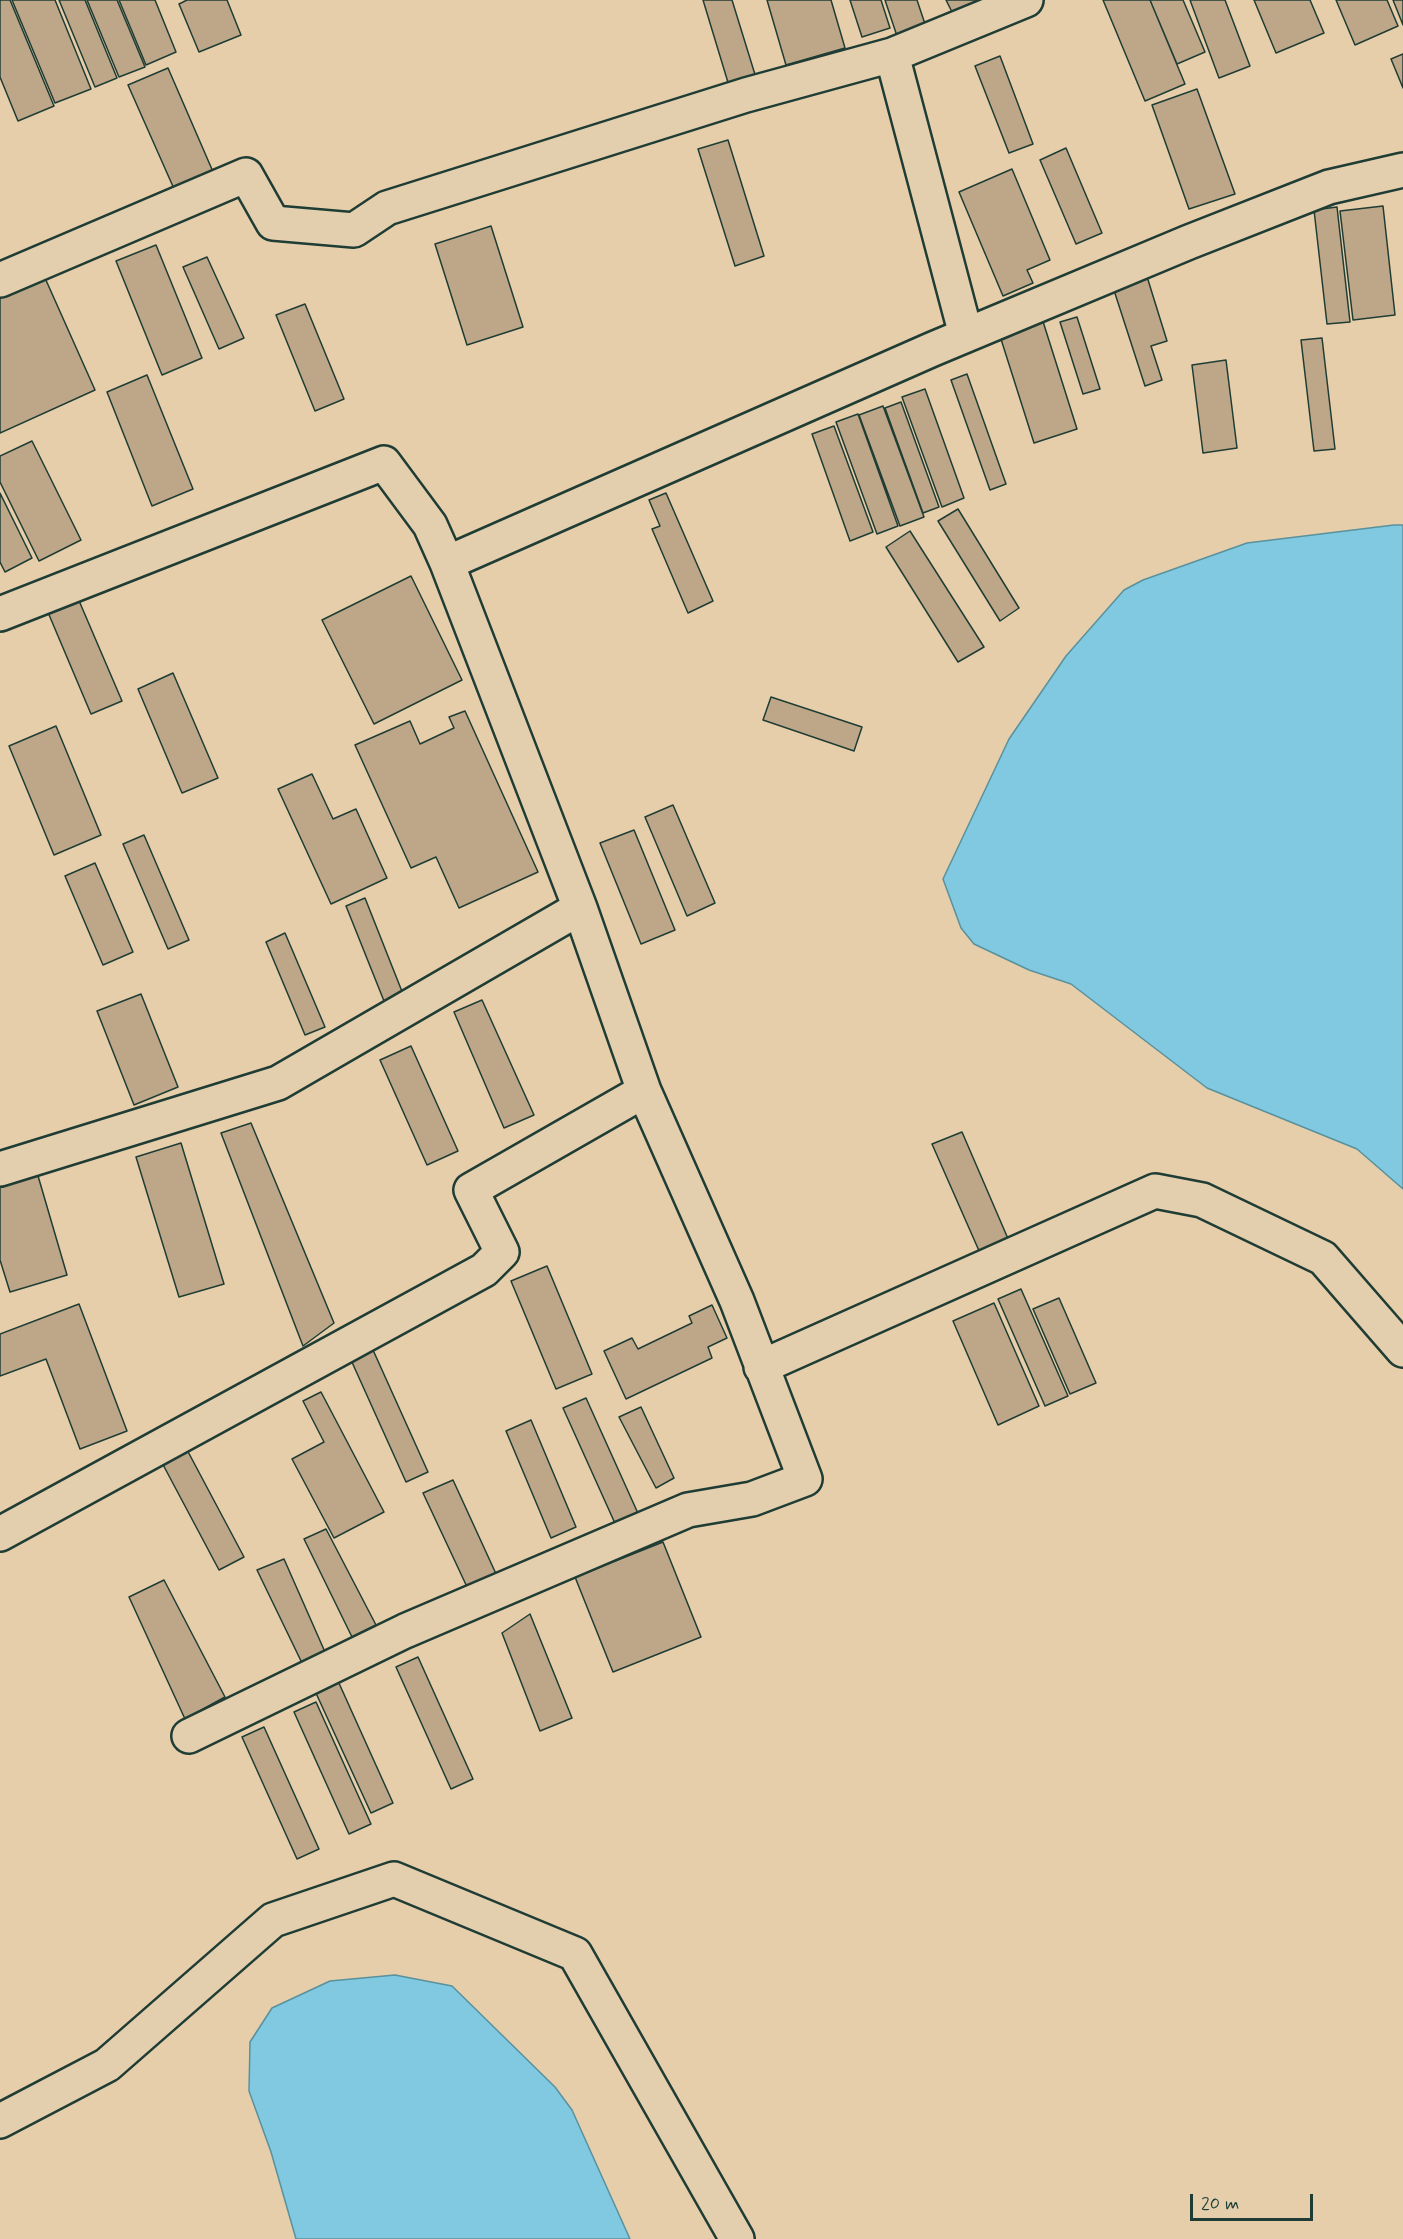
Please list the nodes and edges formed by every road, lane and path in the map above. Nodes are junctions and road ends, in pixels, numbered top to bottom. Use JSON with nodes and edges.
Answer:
{"nodes":[{"id":1,"x":1026,"y":0,"type":"edge"},
{"id":2,"x":892,"y":55,"type":"junction"},
{"id":3,"x":1403,"y":170,"type":"edge"},
{"id":4,"x":0,"y":280,"type":"edge"},
{"id":5,"x":966,"y":335,"type":"junction"},
{"id":6,"x":447,"y":563,"type":"junction"},
{"id":7,"x":0,"y":614,"type":"edge"},
{"id":8,"x":580,"y":908,"type":"junction"},
{"id":9,"x":644,"y":1091,"type":"junction"},
{"id":10,"x":0,"y":1168,"type":"edge"},
{"id":11,"x":1403,"y":1350,"type":"edge"},
{"id":12,"x":761,"y":1367,"type":"junction"},
{"id":13,"x":0,"y":1534,"type":"edge"},
{"id":14,"x":189,"y":1736,"type":"dead end"},
{"id":15,"x":0,"y":2121,"type":"edge"},
{"id":16,"x":737,"y":2239,"type":"edge"}],
"edges":[{"from":1,"to":2,"type":"street"},
{"from":2,"to":4,"type":"street"},
{"from":2,"to":5,"type":"street"},
{"from":3,"to":5,"type":"street"},
{"from":5,"to":6,"type":"street"},
{"from":6,"to":7,"type":"street"},
{"from":6,"to":8,"type":"street"},
{"from":8,"to":9,"type":"street"},
{"from":8,"to":10,"type":"street"},
{"from":9,"to":12,"type":"street"},
{"from":9,"to":13,"type":"street"},
{"from":11,"to":12,"type":"street"},
{"from":12,"to":14,"type":"street"},
{"from":15,"to":16,"type":"street"}]}
